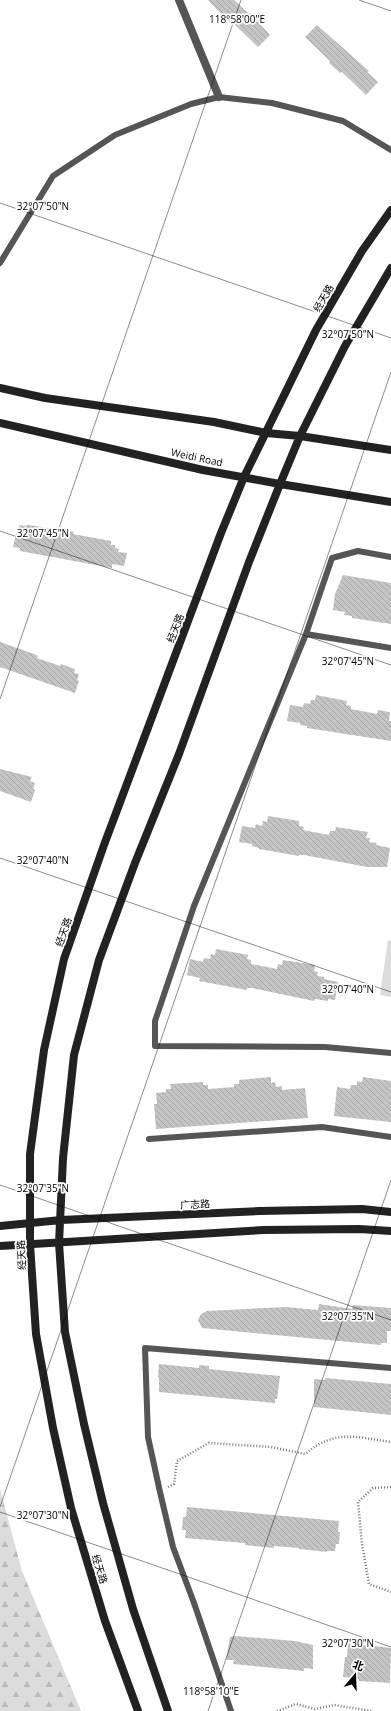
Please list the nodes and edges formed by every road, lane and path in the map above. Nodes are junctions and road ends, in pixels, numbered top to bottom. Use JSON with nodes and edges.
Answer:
{"nodes":[{"id":1,"x":179,"y":0,"type":"edge"},
{"id":2,"x":219,"y":97,"type":"junction"},
{"id":3,"x":391,"y":150,"type":"edge"},
{"id":4,"x":391,"y":210,"type":"edge"},
{"id":5,"x":0,"y":263,"type":"edge"},
{"id":6,"x":391,"y":268,"type":"edge"},
{"id":7,"x":0,"y":388,"type":"edge"},
{"id":8,"x":0,"y":423,"type":"edge"},
{"id":9,"x":266,"y":432,"type":"junction"},
{"id":10,"x":300,"y":436,"type":"junction"},
{"id":11,"x":391,"y":450,"type":"edge"},
{"id":12,"x":244,"y":477,"type":"junction"},
{"id":13,"x":280,"y":484,"type":"junction"},
{"id":14,"x":391,"y":502,"type":"edge"},
{"id":15,"x":391,"y":557,"type":"edge"},
{"id":16,"x":306,"y":634,"type":"junction"},
{"id":17,"x":391,"y":648,"type":"edge"},
{"id":18,"x":391,"y":1054,"type":"edge"},
{"id":19,"x":391,"y":1137,"type":"edge"},
{"id":20,"x":149,"y":1139,"type":"dead end"},
{"id":21,"x":391,"y":1212,"type":"edge"},
{"id":22,"x":61,"y":1220,"type":"junction"},
{"id":23,"x":30,"y":1224,"type":"junction"},
{"id":24,"x":0,"y":1226,"type":"edge"},
{"id":25,"x":391,"y":1231,"type":"edge"},
{"id":26,"x":59,"y":1243,"type":"junction"},
{"id":27,"x":30,"y":1244,"type":"junction"},
{"id":28,"x":0,"y":1246,"type":"edge"},
{"id":29,"x":391,"y":1368,"type":"edge"},
{"id":30,"x":391,"y":1442,"type":"edge"},
{"id":31,"x":391,"y":1487,"type":"edge"},
{"id":32,"x":160,"y":1492,"type":"junction"},
{"id":33,"x":391,"y":1592,"type":"edge"},
{"id":34,"x":138,"y":1711,"type":"edge"},
{"id":35,"x":168,"y":1711,"type":"edge"},
{"id":36,"x":231,"y":1711,"type":"edge"},
{"id":37,"x":276,"y":1711,"type":"edge"},
{"id":38,"x":372,"y":1711,"type":"edge"}],
"edges":[{"from":1,"to":2,"type":"street"},
{"from":2,"to":3,"type":"lane"},
{"from":2,"to":5,"type":"lane"},
{"from":4,"to":9,"type":"main road","name":"经天路"},
{"from":6,"to":10,"type":"main road","name":"经天路"},
{"from":7,"to":9,"type":"main road"},
{"from":8,"to":12,"type":"main road","name":"Weidi Road"},
{"from":9,"to":10,"type":"main road"},
{"from":9,"to":12,"type":"main road","name":"经天路"},
{"from":10,"to":11,"type":"main road"},
{"from":10,"to":13,"type":"main road","name":"经天路"},
{"from":12,"to":13,"type":"main road","name":"Weidi Road"},
{"from":12,"to":23,"type":"main road","name":"经天路"},
{"from":13,"to":14,"type":"main road","name":"Weidi Road"},
{"from":13,"to":22,"type":"main road","name":"经天路"},
{"from":15,"to":16,"type":"lane"},
{"from":16,"to":17,"type":"lane"},
{"from":16,"to":18,"type":"lane"},
{"from":19,"to":20,"type":"lane"},
{"from":21,"to":22,"type":"main road","name":"广志路"},
{"from":22,"to":23,"type":"main road","name":"广志路"},
{"from":22,"to":26,"type":"main road","name":"经天路"},
{"from":23,"to":24,"type":"main road","name":"广志路"},
{"from":23,"to":27,"type":"main road","name":"经天路"},
{"from":25,"to":26,"type":"main road"},
{"from":26,"to":27,"type":"main road"},
{"from":26,"to":35,"type":"main road","name":"经天路"},
{"from":27,"to":28,"type":"main road"},
{"from":27,"to":34,"type":"main road","name":"经天路"},
{"from":29,"to":32,"type":"lane"},
{"from":30,"to":32,"type":"path"},
{"from":31,"to":33,"type":"path"},
{"from":32,"to":36,"type":"lane"},
{"from":37,"to":38,"type":"path"}]}
